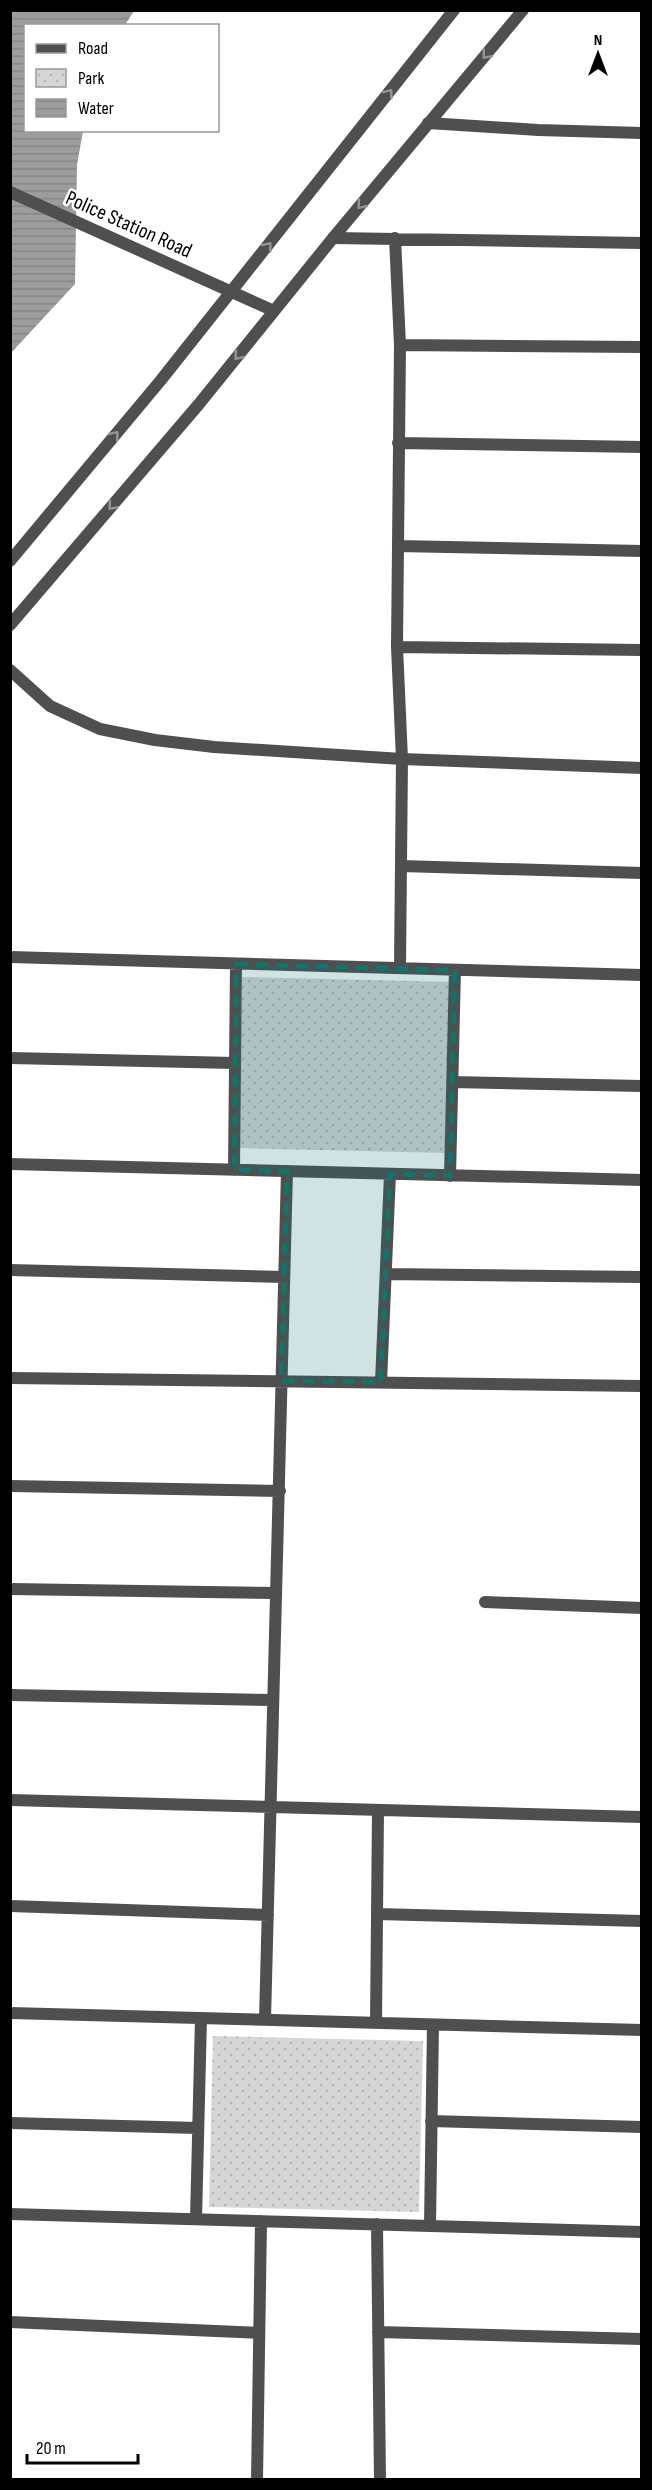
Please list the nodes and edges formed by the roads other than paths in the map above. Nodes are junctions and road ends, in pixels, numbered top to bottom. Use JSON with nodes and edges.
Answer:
{"nodes":[{"id":1,"x":454,"y":10,"type":"edge"},
{"id":2,"x":523,"y":10,"type":"edge"},
{"id":3,"x":428,"y":123,"type":"junction"},
{"id":4,"x":642,"y":133,"type":"edge"},
{"id":5,"x":10,"y":192,"type":"edge"},
{"id":6,"x":333,"y":238,"type":"junction"},
{"id":7,"x":395,"y":238,"type":"junction"},
{"id":8,"x":642,"y":243,"type":"edge"},
{"id":9,"x":231,"y":291,"type":"junction"},
{"id":10,"x":274,"y":310,"type":"junction"},
{"id":11,"x":400,"y":345,"type":"junction"},
{"id":12,"x":642,"y":347,"type":"edge"},
{"id":13,"x":399,"y":443,"type":"junction"},
{"id":14,"x":642,"y":447,"type":"edge"},
{"id":15,"x":398,"y":546,"type":"junction"},
{"id":16,"x":642,"y":551,"type":"edge"},
{"id":17,"x":10,"y":561,"type":"edge"},
{"id":18,"x":10,"y":625,"type":"edge"},
{"id":19,"x":397,"y":647,"type":"junction"},
{"id":20,"x":642,"y":651,"type":"edge"},
{"id":21,"x":10,"y":670,"type":"edge"},
{"id":22,"x":402,"y":759,"type":"junction"},
{"id":23,"x":642,"y":768,"type":"edge"},
{"id":24,"x":401,"y":866,"type":"junction"},
{"id":25,"x":642,"y":873,"type":"edge"},
{"id":26,"x":10,"y":957,"type":"edge"},
{"id":27,"x":236,"y":964,"type":"junction"},
{"id":28,"x":400,"y":968,"type":"junction"},
{"id":29,"x":454,"y":970,"type":"junction"},
{"id":30,"x":642,"y":975,"type":"edge"},
{"id":31,"x":10,"y":1058,"type":"edge"},
{"id":32,"x":235,"y":1063,"type":"junction"},
{"id":33,"x":452,"y":1082,"type":"junction"},
{"id":34,"x":642,"y":1086,"type":"edge"},
{"id":35,"x":10,"y":1164,"type":"edge"},
{"id":36,"x":234,"y":1170,"type":"junction"},
{"id":37,"x":287,"y":1171,"type":"junction"},
{"id":38,"x":390,"y":1174,"type":"junction"},
{"id":39,"x":450,"y":1176,"type":"junction"},
{"id":40,"x":642,"y":1180,"type":"edge"},
{"id":41,"x":10,"y":1270,"type":"edge"},
{"id":42,"x":386,"y":1274,"type":"junction"},
{"id":43,"x":284,"y":1277,"type":"junction"},
{"id":44,"x":642,"y":1277,"type":"edge"},
{"id":45,"x":10,"y":1378,"type":"edge"},
{"id":46,"x":281,"y":1381,"type":"junction"},
{"id":47,"x":381,"y":1382,"type":"junction"},
{"id":48,"x":642,"y":1386,"type":"edge"},
{"id":49,"x":10,"y":1486,"type":"edge"},
{"id":50,"x":280,"y":1491,"type":"junction"},
{"id":51,"x":10,"y":1589,"type":"edge"},
{"id":52,"x":276,"y":1593,"type":"junction"},
{"id":53,"x":485,"y":1602,"type":"dead end"},
{"id":54,"x":642,"y":1608,"type":"edge"},
{"id":55,"x":10,"y":1695,"type":"edge"},
{"id":56,"x":273,"y":1700,"type":"junction"},
{"id":57,"x":10,"y":1800,"type":"edge"},
{"id":58,"x":271,"y":1807,"type":"junction"},
{"id":59,"x":378,"y":1810,"type":"junction"},
{"id":60,"x":642,"y":1817,"type":"edge"},
{"id":61,"x":10,"y":1906,"type":"edge"},
{"id":62,"x":377,"y":1914,"type":"junction"},
{"id":63,"x":268,"y":1915,"type":"junction"},
{"id":64,"x":642,"y":1921,"type":"edge"},
{"id":65,"x":10,"y":2013,"type":"edge"},
{"id":66,"x":201,"y":2018,"type":"junction"},
{"id":67,"x":265,"y":2020,"type":"junction"},
{"id":68,"x":376,"y":2023,"type":"junction"},
{"id":69,"x":433,"y":2025,"type":"junction"},
{"id":70,"x":642,"y":2030,"type":"edge"},
{"id":71,"x":431,"y":2121,"type":"junction"},
{"id":72,"x":10,"y":2123,"type":"edge"},
{"id":73,"x":642,"y":2127,"type":"edge"},
{"id":74,"x":198,"y":2128,"type":"junction"},
{"id":75,"x":10,"y":2214,"type":"edge"},
{"id":76,"x":196,"y":2219,"type":"junction"},
{"id":77,"x":261,"y":2221,"type":"junction"},
{"id":78,"x":377,"y":2224,"type":"junction"},
{"id":79,"x":429,"y":2226,"type":"junction"},
{"id":80,"x":642,"y":2232,"type":"edge"},
{"id":81,"x":10,"y":2322,"type":"edge"},
{"id":82,"x":378,"y":2332,"type":"junction"},
{"id":83,"x":259,"y":2333,"type":"junction"},
{"id":84,"x":642,"y":2339,"type":"edge"},
{"id":85,"x":257,"y":2480,"type":"edge"},
{"id":86,"x":380,"y":2480,"type":"edge"}],
"edges":[{"from":9,"to":1,"type":"street","one_way":true},
{"from":2,"to":3,"type":"street","one_way":true},
{"from":3,"to":4,"type":"street"},
{"from":3,"to":6,"type":"street","one_way":true},
{"from":5,"to":9,"type":"street","name":"Police Station Road"},
{"from":6,"to":7,"type":"street"},
{"from":6,"to":10,"type":"street"},
{"from":7,"to":8,"type":"street"},
{"from":7,"to":11,"type":"street"},
{"from":9,"to":10,"type":"street","name":"Police Station Road"},
{"from":17,"to":9,"type":"street","one_way":true},
{"from":10,"to":18,"type":"street","one_way":true},
{"from":11,"to":12,"type":"street"},
{"from":11,"to":13,"type":"street"},
{"from":13,"to":14,"type":"street"},
{"from":13,"to":15,"type":"street"},
{"from":15,"to":16,"type":"street"},
{"from":15,"to":19,"type":"street"},
{"from":19,"to":20,"type":"street"},
{"from":19,"to":22,"type":"street"},
{"from":21,"to":22,"type":"street"},
{"from":22,"to":23,"type":"street"},
{"from":22,"to":24,"type":"street"},
{"from":24,"to":25,"type":"street"},
{"from":24,"to":28,"type":"street"},
{"from":26,"to":27,"type":"street"},
{"from":27,"to":28,"type":"street"},
{"from":27,"to":32,"type":"street"},
{"from":28,"to":29,"type":"street"},
{"from":29,"to":30,"type":"street"},
{"from":29,"to":33,"type":"street"},
{"from":31,"to":32,"type":"street"},
{"from":32,"to":36,"type":"street"},
{"from":33,"to":34,"type":"street"},
{"from":33,"to":39,"type":"street"},
{"from":35,"to":36,"type":"street"},
{"from":36,"to":37,"type":"street"},
{"from":37,"to":38,"type":"street"},
{"from":37,"to":43,"type":"street"},
{"from":38,"to":39,"type":"street"},
{"from":38,"to":42,"type":"street"},
{"from":39,"to":40,"type":"street"},
{"from":41,"to":43,"type":"street"},
{"from":42,"to":44,"type":"street"},
{"from":42,"to":47,"type":"street"},
{"from":43,"to":46,"type":"street"},
{"from":45,"to":46,"type":"street"},
{"from":46,"to":47,"type":"street"},
{"from":46,"to":50,"type":"street"},
{"from":47,"to":48,"type":"street"},
{"from":49,"to":50,"type":"street"},
{"from":50,"to":52,"type":"street"},
{"from":51,"to":52,"type":"street"},
{"from":52,"to":56,"type":"street"},
{"from":53,"to":54,"type":"street"},
{"from":55,"to":56,"type":"street"},
{"from":56,"to":58,"type":"street"},
{"from":57,"to":58,"type":"street"},
{"from":58,"to":59,"type":"street"},
{"from":58,"to":63,"type":"street"},
{"from":59,"to":60,"type":"street"},
{"from":59,"to":62,"type":"street"},
{"from":61,"to":63,"type":"street"},
{"from":62,"to":64,"type":"street"},
{"from":62,"to":68,"type":"street"},
{"from":63,"to":67,"type":"street"},
{"from":65,"to":66,"type":"street"},
{"from":66,"to":67,"type":"street"},
{"from":66,"to":74,"type":"street"},
{"from":67,"to":68,"type":"street"},
{"from":68,"to":69,"type":"street"},
{"from":69,"to":70,"type":"street"},
{"from":69,"to":71,"type":"street"},
{"from":71,"to":73,"type":"street"},
{"from":71,"to":79,"type":"street"},
{"from":72,"to":74,"type":"street"},
{"from":74,"to":76,"type":"street"},
{"from":75,"to":76,"type":"street"},
{"from":76,"to":77,"type":"street"},
{"from":77,"to":78,"type":"street"},
{"from":77,"to":83,"type":"street"},
{"from":78,"to":79,"type":"street"},
{"from":78,"to":82,"type":"street"},
{"from":79,"to":80,"type":"street"},
{"from":81,"to":83,"type":"street"},
{"from":82,"to":84,"type":"street"},
{"from":82,"to":86,"type":"street"},
{"from":83,"to":85,"type":"street"}]}
